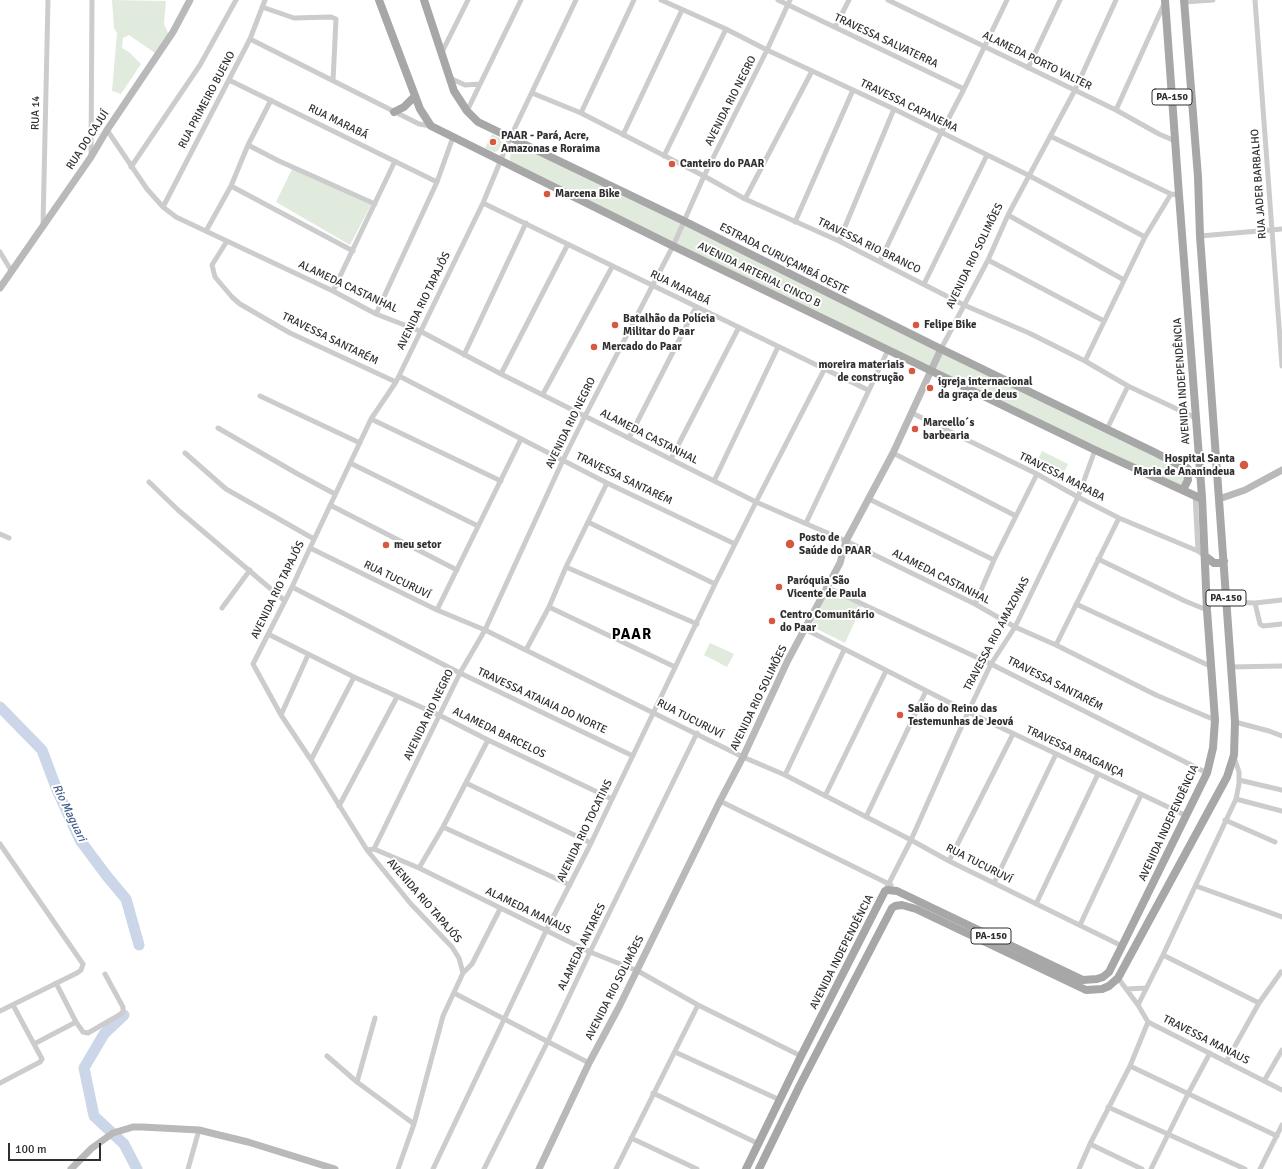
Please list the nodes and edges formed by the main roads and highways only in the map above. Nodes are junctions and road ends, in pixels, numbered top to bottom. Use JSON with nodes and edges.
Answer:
{"nodes":[{"id":1,"x":190,"y":0,"type":"edge"},
{"id":2,"x":379,"y":0,"type":"edge"},
{"id":3,"x":424,"y":0,"type":"edge"},
{"id":4,"x":1165,"y":0,"type":"edge"},
{"id":5,"x":1184,"y":1,"type":"edge"},
{"id":6,"x":416,"y":96,"type":"junction"},
{"id":7,"x":394,"y":112,"type":"road end"},
{"id":8,"x":0,"y":288,"type":"edge"},
{"id":9,"x":941,"y":350,"type":"junction"},
{"id":10,"x":930,"y":370,"type":"junction"},
{"id":11,"x":1187,"y":468,"type":"junction"},
{"id":12,"x":1282,"y":470,"type":"edge"},
{"id":13,"x":1200,"y":476,"type":"junction"},
{"id":14,"x":1183,"y":490,"type":"junction"},
{"id":15,"x":1199,"y":497,"type":"junction"},
{"id":16,"x":1219,"y":499,"type":"junction"},
{"id":17,"x":1202,"y":554,"type":"junction"},
{"id":18,"x":1224,"y":561,"type":"junction"},
{"id":19,"x":801,"y":1056,"type":"junction"},
{"id":20,"x":800,"y":1085,"type":"junction"},
{"id":21,"x":71,"y":1169,"type":"edge"},
{"id":22,"x":335,"y":1169,"type":"edge"},
{"id":23,"x":539,"y":1169,"type":"edge"},
{"id":24,"x":746,"y":1169,"type":"edge"},
{"id":25,"x":759,"y":1169,"type":"edge"}],
"edges":[{"from":1,"to":8,"type":"main road","name":"RUA DO CAJUÍ"},
{"from":2,"to":6,"type":"main road","name":"AVENIDA ARTERIAL CINCO B"},
{"from":3,"to":9,"type":"main road","name":"ESTRADA CURUÇAMBÁ OESTE"},
{"from":4,"to":13,"type":"main road","name":"AVENIDA INDEPENDÊNCIA","number":"PA-150"},
{"from":5,"to":16,"type":"main road","name":"AVENIDA INDEPENDÊNCIA","number":"PA-150"},
{"from":6,"to":7,"type":"main road"},
{"from":6,"to":10,"type":"main road","name":"AVENIDA ARTERIAL CINCO B"},
{"from":9,"to":10,"type":"main road","name":"AVENIDA RIO SOLIMÕES"},
{"from":9,"to":11,"type":"main road","name":"ESTRADA CURUÇAMBÁ OESTE"},
{"from":10,"to":14,"type":"main road","name":"AVENIDA ARTERIAL CINCO B"},
{"from":10,"to":23,"type":"main road","name":"AVENIDA RIO SOLIMÕES"},
{"from":11,"to":13,"type":"main road","name":"ESTRADA CURUÇAMBÁ OESTE"},
{"from":11,"to":14,"type":"main road"},
{"from":12,"to":16,"type":"main road"},
{"from":13,"to":15,"type":"main road","name":"AVENIDA INDEPENDÊNCIA","number":"PA-150"},
{"from":14,"to":15,"type":"main road","name":"AVENIDA ARTERIAL CINCO B"},
{"from":15,"to":17,"type":"main road","name":"AVENIDA INDEPENDÊNCIA","number":"PA-150"},
{"from":16,"to":18,"type":"main road","name":"AVENIDA INDEPENDÊNCIA","number":"PA-150"},
{"from":17,"to":18,"type":"main road"},
{"from":17,"to":19,"type":"main road","name":"AVENIDA INDEPENDÊNCIA","number":"PA-150"},
{"from":18,"to":20,"type":"main road","name":"AVENIDA INDEPENDÊNCIA","number":"PA-150"},
{"from":19,"to":20,"type":"main road"},
{"from":19,"to":24,"type":"main road","name":"AVENIDA INDEPENDÊNCIA"},
{"from":20,"to":25,"type":"main road","name":"AVENIDA INDEPENDÊNCIA","number":"PA-150"},
{"from":21,"to":22,"type":"main road"}]}
